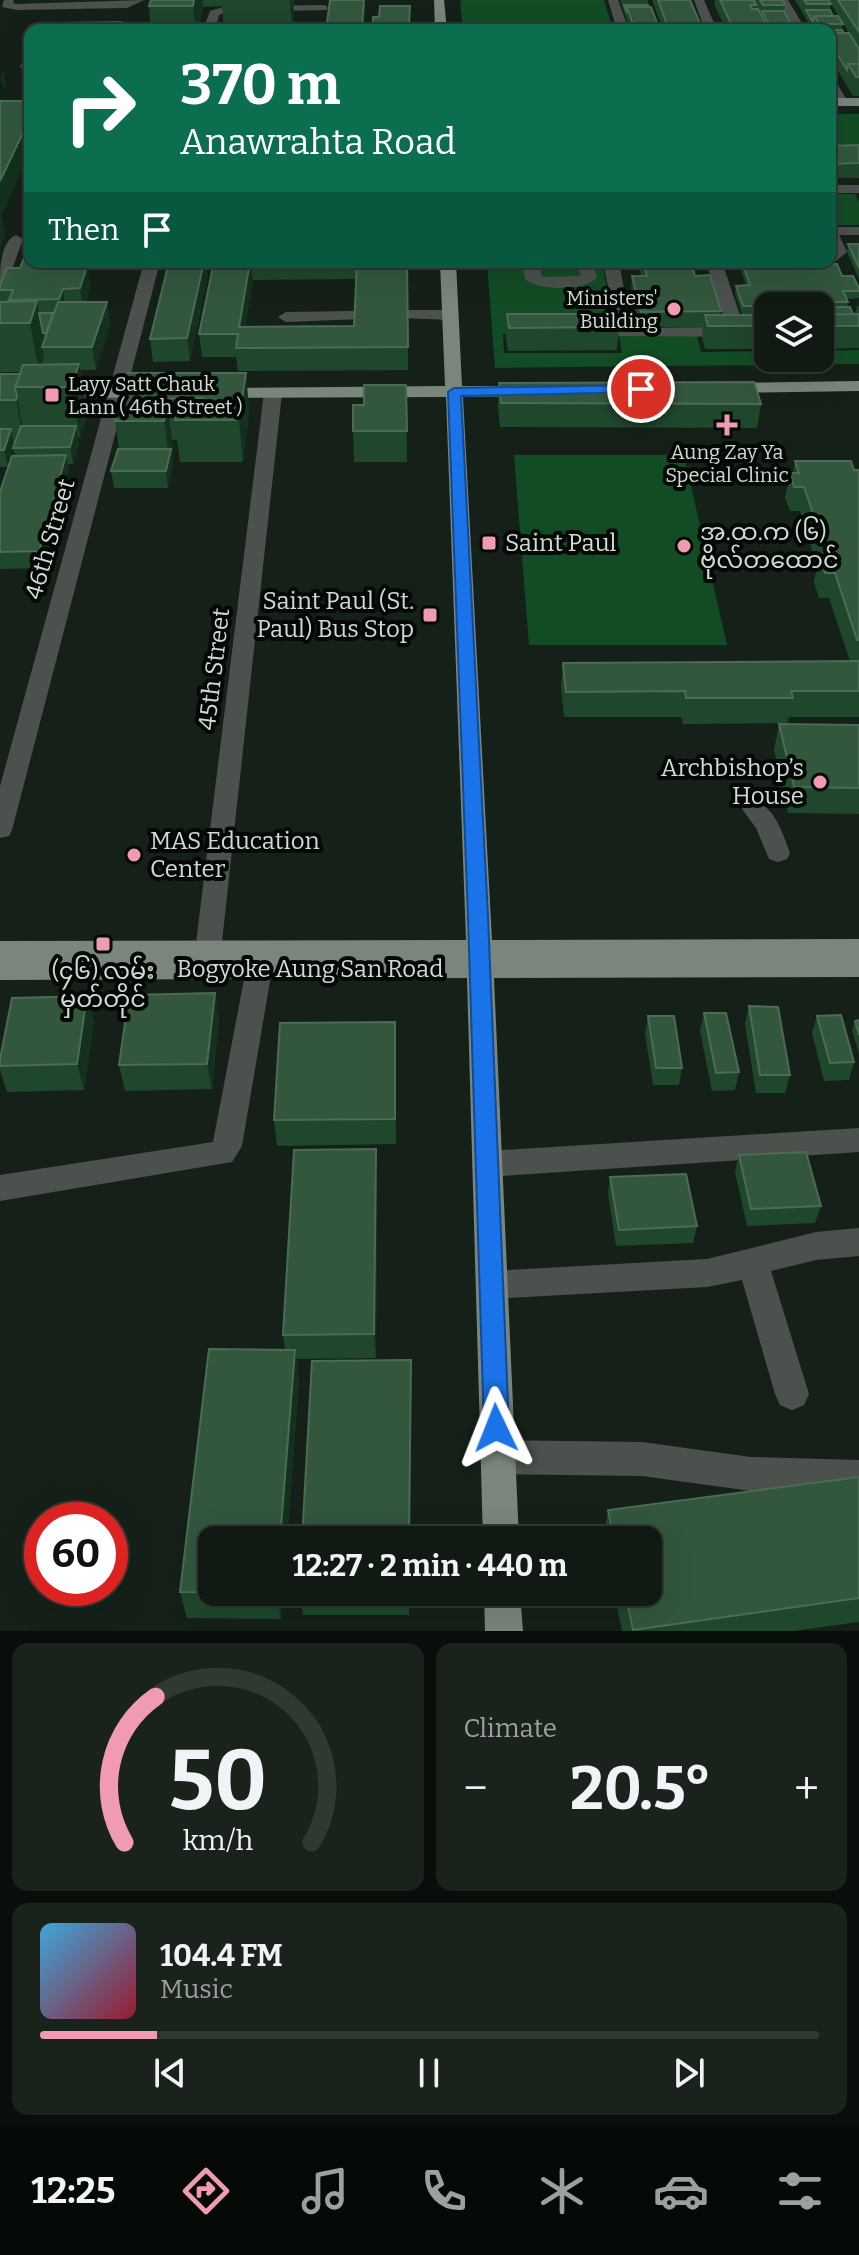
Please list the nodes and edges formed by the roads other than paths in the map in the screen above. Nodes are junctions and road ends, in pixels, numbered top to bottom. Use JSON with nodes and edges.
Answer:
{"nodes":[{"id":1,"x":9,"y":0,"type":"edge"},
{"id":2,"x":139,"y":0,"type":"edge"},
{"id":3,"x":439,"y":0,"type":"edge"},
{"id":4,"x":613,"y":0,"type":"edge"},
{"id":5,"x":699,"y":0,"type":"edge"},
{"id":6,"x":783,"y":0,"type":"edge"},
{"id":7,"x":323,"y":9,"type":"edge"},
{"id":8,"x":211,"y":24,"type":"edge"},
{"id":9,"x":441,"y":24,"type":"edge"},
{"id":10,"x":621,"y":24,"type":"edge"},
{"id":11,"x":709,"y":24,"type":"edge"},
{"id":12,"x":797,"y":24,"type":"edge"},
{"id":13,"x":836,"y":102,"type":"edge"},
{"id":14,"x":859,"y":102,"type":"edge"},
{"id":15,"x":836,"y":189,"type":"edge"},
{"id":16,"x":859,"y":189,"type":"edge"},
{"id":17,"x":836,"y":231,"type":"edge"},
{"id":18,"x":859,"y":231,"type":"edge"},
{"id":19,"x":16,"y":239,"type":"dead end"},
{"id":20,"x":150,"y":268,"type":"edge"},
{"id":21,"x":448,"y":268,"type":"edge"},
{"id":22,"x":533,"y":268,"type":"edge"},
{"id":23,"x":585,"y":268,"type":"edge"},
{"id":24,"x":612,"y":268,"type":"edge"},
{"id":25,"x":716,"y":268,"type":"edge"},
{"id":26,"x":0,"y":281,"type":"edge"},
{"id":27,"x":408,"y":315,"type":"edge"},
{"id":28,"x":450,"y":315,"type":"junction"},
{"id":29,"x":356,"y":316,"type":"edge"},
{"id":30,"x":286,"y":317,"type":"dead end"},
{"id":31,"x":737,"y":332,"type":"junction"},
{"id":32,"x":754,"y":332,"type":"edge"},
{"id":33,"x":859,"y":386,"type":"edge"},
{"id":34,"x":711,"y":388,"type":"edge"},
{"id":35,"x":553,"y":391,"type":"edge"},
{"id":36,"x":454,"y":392,"type":"junction"},
{"id":37,"x":118,"y":393,"type":"junction"},
{"id":38,"x":164,"y":393,"type":"edge"},
{"id":39,"x":195,"y":393,"type":"edge"},
{"id":40,"x":273,"y":393,"type":"junction"},
{"id":41,"x":0,"y":394,"type":"edge"},
{"id":42,"x":754,"y":809,"type":"dead end"},
{"id":43,"x":0,"y":830,"type":"edge"},
{"id":44,"x":778,"y":853,"type":"dead end"},
{"id":45,"x":859,"y":949,"type":"edge"},
{"id":46,"x":0,"y":951,"type":"edge"},
{"id":47,"x":208,"y":951,"type":"junction"},
{"id":48,"x":480,"y":959,"type":"junction"},
{"id":49,"x":859,"y":967,"type":"edge"},
{"id":50,"x":259,"y":969,"type":"junction"},
{"id":51,"x":0,"y":970,"type":"edge"},
{"id":52,"x":859,"y":1140,"type":"edge"},
{"id":53,"x":487,"y":1164,"type":"junction"},
{"id":54,"x":0,"y":1188,"type":"edge"},
{"id":55,"x":859,"y":1242,"type":"edge"},
{"id":56,"x":753,"y":1264,"type":"junction"},
{"id":57,"x":492,"y":1285,"type":"junction"},
{"id":58,"x":792,"y":1394,"type":"dead end"},
{"id":59,"x":497,"y":1457,"type":"junction"},
{"id":60,"x":859,"y":1477,"type":"edge"},
{"id":61,"x":500,"y":1526,"type":"edge"},
{"id":62,"x":503,"y":1606,"type":"edge"},
{"id":63,"x":504,"y":1631,"type":"edge"}],
"edges":[{"from":1,"to":2,"type":"street"},
{"from":3,"to":9,"type":"main road"},
{"from":4,"to":10,"type":"street"},
{"from":5,"to":11,"type":"street"},
{"from":6,"to":12,"type":"street"},
{"from":7,"to":8,"type":"street"},
{"from":13,"to":14,"type":"main road"},
{"from":15,"to":16,"type":"street"},
{"from":17,"to":18,"type":"street"},
{"from":19,"to":26,"type":"street"},
{"from":20,"to":37,"type":"street","name":"46th Street"},
{"from":21,"to":28,"type":"main road"},
{"from":22,"to":23,"type":"street"},
{"from":24,"to":31,"type":"street"},
{"from":25,"to":31,"type":"street"},
{"from":27,"to":28,"type":"street"},
{"from":28,"to":36,"type":"main road"},
{"from":29,"to":30,"type":"street"},
{"from":31,"to":32,"type":"street"},
{"from":33,"to":34,"type":"main road"},
{"from":35,"to":36,"type":"main road"},
{"from":36,"to":40,"type":"main road"},
{"from":36,"to":48,"type":"main road"},
{"from":37,"to":38,"type":"main road"},
{"from":37,"to":41,"type":"main road"},
{"from":37,"to":43,"type":"street","name":"46th Street"},
{"from":39,"to":40,"type":"main road"},
{"from":40,"to":47,"type":"street","name":"45th Street"},
{"from":42,"to":44,"type":"street"},
{"from":45,"to":48,"type":"main road","name":"Bogyoke Aung San Road"},
{"from":46,"to":47,"type":"main road","name":"Bogyoke Aung San Road"},
{"from":47,"to":48,"type":"main road","name":"Bogyoke Aung San Road"},
{"from":48,"to":49,"type":"main road","name":"Bogyoke Aung San Road"},
{"from":48,"to":50,"type":"main road","name":"Bogyoke Aung San Road"},
{"from":48,"to":53,"type":"main road"},
{"from":50,"to":51,"type":"main road","name":"Bogyoke Aung San Road"},
{"from":50,"to":54,"type":"street"},
{"from":52,"to":53,"type":"street"},
{"from":53,"to":57,"type":"main road"},
{"from":55,"to":56,"type":"street"},
{"from":56,"to":57,"type":"street"},
{"from":56,"to":58,"type":"street"},
{"from":57,"to":59,"type":"main road"},
{"from":59,"to":60,"type":"street"},
{"from":59,"to":61,"type":"main road"},
{"from":62,"to":63,"type":"main road"}]}
